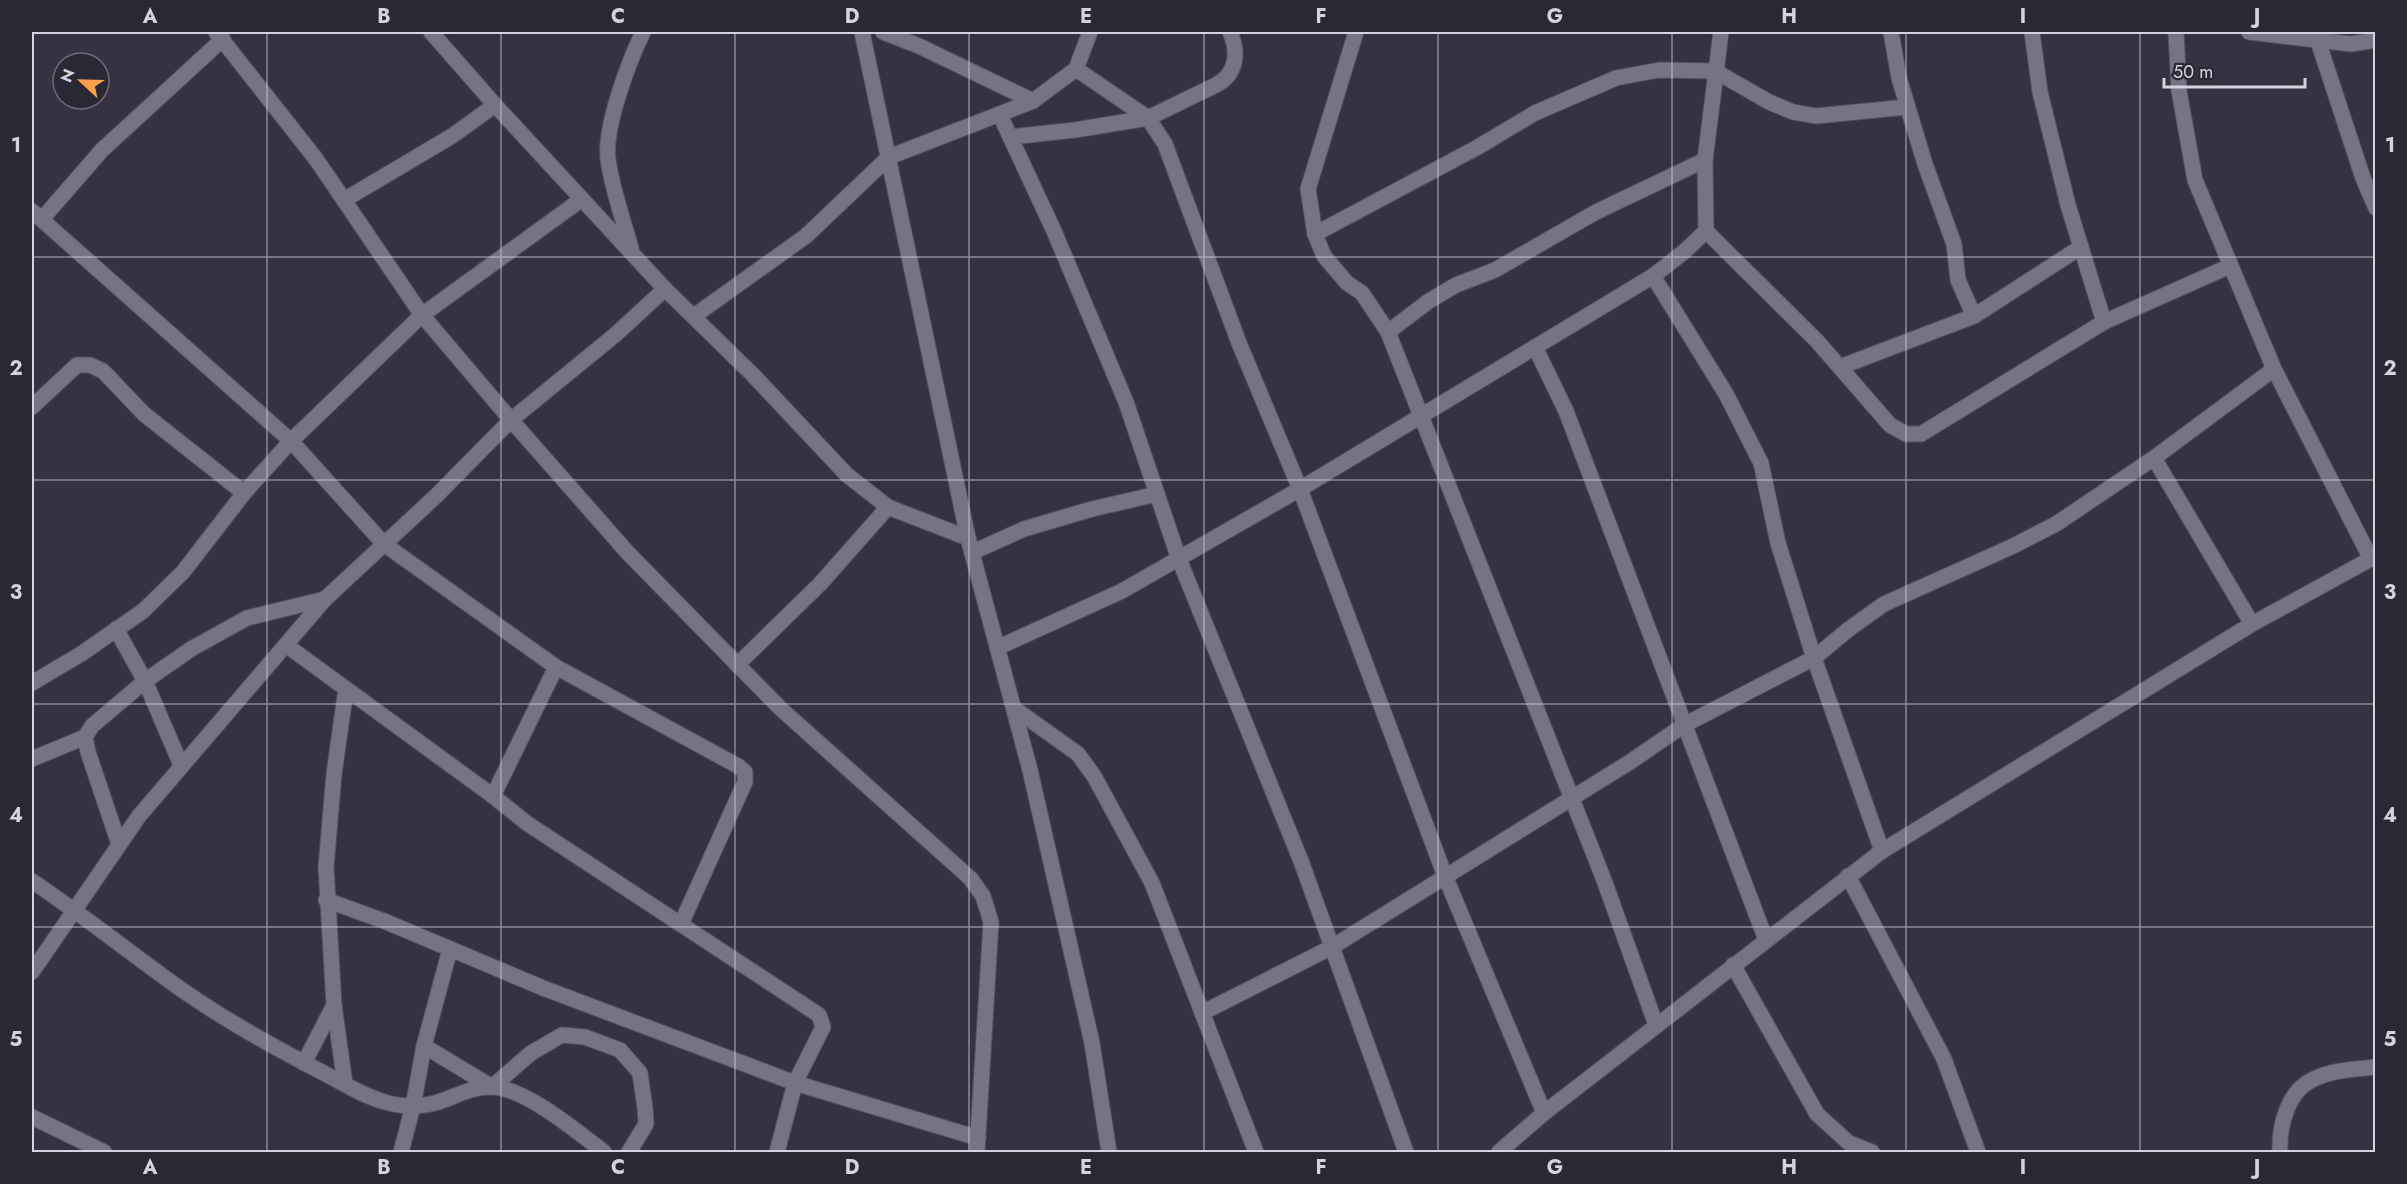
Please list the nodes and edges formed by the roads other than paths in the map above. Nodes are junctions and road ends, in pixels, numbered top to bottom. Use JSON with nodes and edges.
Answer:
{"nodes":[{"id":1,"x":431,"y":32,"type":"edge"},
{"id":2,"x":644,"y":32,"type":"edge"},
{"id":3,"x":862,"y":32,"type":"edge"},
{"id":4,"x":884,"y":32,"type":"edge"},
{"id":5,"x":1090,"y":32,"type":"edge"},
{"id":6,"x":1230,"y":32,"type":"edge"},
{"id":7,"x":1356,"y":32,"type":"edge"},
{"id":8,"x":1721,"y":32,"type":"edge"},
{"id":9,"x":1891,"y":32,"type":"edge"},
{"id":10,"x":2032,"y":32,"type":"edge"},
{"id":11,"x":2176,"y":32,"type":"edge"},
{"id":12,"x":2249,"y":32,"type":"edge"},
{"id":13,"x":219,"y":35,"type":"edge"},
{"id":14,"x":2376,"y":40,"type":"edge"},
{"id":15,"x":2318,"y":41,"type":"junction"},
{"id":16,"x":1076,"y":69,"type":"junction"},
{"id":17,"x":1715,"y":71,"type":"junction"},
{"id":18,"x":1033,"y":101,"type":"junction"},
{"id":19,"x":495,"y":105,"type":"junction"},
{"id":20,"x":1907,"y":107,"type":"junction"},
{"id":21,"x":1000,"y":115,"type":"junction"},
{"id":22,"x":1148,"y":118,"type":"junction"},
{"id":23,"x":1011,"y":137,"type":"junction"},
{"id":24,"x":890,"y":157,"type":"junction"},
{"id":25,"x":1706,"y":160,"type":"junction"},
{"id":26,"x":582,"y":199,"type":"junction"},
{"id":27,"x":344,"y":200,"type":"junction"},
{"id":28,"x":2376,"y":208,"type":"edge"},
{"id":29,"x":37,"y":215,"type":"edge"},
{"id":30,"x":1706,"y":231,"type":"junction"},
{"id":31,"x":1315,"y":234,"type":"junction"},
{"id":32,"x":2081,"y":246,"type":"junction"},
{"id":33,"x":632,"y":252,"type":"junction"},
{"id":34,"x":2230,"y":266,"type":"junction"},
{"id":35,"x":1653,"y":276,"type":"junction"},
{"id":36,"x":665,"y":288,"type":"junction"},
{"id":37,"x":422,"y":315,"type":"junction"},
{"id":38,"x":694,"y":316,"type":"junction"},
{"id":39,"x":1974,"y":316,"type":"junction"},
{"id":40,"x":2104,"y":322,"type":"junction"},
{"id":41,"x":1388,"y":332,"type":"junction"},
{"id":42,"x":1535,"y":347,"type":"junction"},
{"id":43,"x":1840,"y":367,"type":"junction"},
{"id":44,"x":2274,"y":369,"type":"junction"},
{"id":45,"x":32,"y":407,"type":"edge"},
{"id":46,"x":1421,"y":416,"type":"junction"},
{"id":47,"x":511,"y":420,"type":"junction"},
{"id":48,"x":291,"y":441,"type":"junction"},
{"id":49,"x":2154,"y":458,"type":"junction"},
{"id":50,"x":1300,"y":489,"type":"junction"},
{"id":51,"x":244,"y":493,"type":"junction"},
{"id":52,"x":1157,"y":494,"type":"junction"},
{"id":53,"x":888,"y":507,"type":"junction"},
{"id":54,"x":384,"y":544,"type":"junction"},
{"id":55,"x":970,"y":545,"type":"junction"},
{"id":56,"x":2373,"y":558,"type":"edge"},
{"id":57,"x":1179,"y":559,"type":"junction"},
{"id":58,"x":325,"y":600,"type":"junction"},
{"id":59,"x":2252,"y":624,"type":"junction"},
{"id":60,"x":116,"y":629,"type":"junction"},
{"id":61,"x":286,"y":645,"type":"junction"},
{"id":62,"x":999,"y":647,"type":"junction"},
{"id":63,"x":1814,"y":658,"type":"junction"},
{"id":64,"x":737,"y":664,"type":"junction"},
{"id":65,"x":556,"y":667,"type":"junction"},
{"id":66,"x":145,"y":681,"type":"junction"},
{"id":67,"x":32,"y":682,"type":"edge"},
{"id":68,"x":346,"y":689,"type":"junction"},
{"id":69,"x":1015,"y":709,"type":"junction"},
{"id":70,"x":1684,"y":725,"type":"junction"},
{"id":71,"x":85,"y":737,"type":"junction"},
{"id":72,"x":32,"y":759,"type":"edge"},
{"id":73,"x":181,"y":765,"type":"junction"},
{"id":74,"x":493,"y":796,"type":"junction"},
{"id":75,"x":1572,"y":798,"type":"junction"},
{"id":76,"x":119,"y":844,"type":"junction"},
{"id":77,"x":1882,"y":851,"type":"junction"},
{"id":78,"x":1445,"y":876,"type":"junction"},
{"id":79,"x":1848,"y":876,"type":"junction"},
{"id":80,"x":32,"y":881,"type":"edge"},
{"id":81,"x":326,"y":900,"type":"junction"},
{"id":82,"x":74,"y":909,"type":"junction"},
{"id":83,"x":681,"y":924,"type":"junction"},
{"id":84,"x":1766,"y":940,"type":"junction"},
{"id":85,"x":1332,"y":947,"type":"junction"},
{"id":86,"x":450,"y":949,"type":"junction"},
{"id":87,"x":1733,"y":965,"type":"junction"},
{"id":88,"x":32,"y":972,"type":"edge"},
{"id":89,"x":334,"y":1005,"type":"junction"},
{"id":90,"x":1203,"y":1013,"type":"junction"},
{"id":91,"x":1656,"y":1025,"type":"junction"},
{"id":92,"x":424,"y":1046,"type":"junction"},
{"id":93,"x":304,"y":1063,"type":"junction"},
{"id":94,"x":2376,"y":1067,"type":"edge"},
{"id":95,"x":795,"y":1083,"type":"junction"},
{"id":96,"x":345,"y":1084,"type":"junction"},
{"id":97,"x":492,"y":1087,"type":"junction"},
{"id":98,"x":413,"y":1106,"type":"junction"},
{"id":99,"x":1544,"y":1113,"type":"junction"},
{"id":100,"x":32,"y":1117,"type":"edge"},
{"id":101,"x":977,"y":1145,"type":"edge"},
{"id":102,"x":104,"y":1152,"type":"edge"},
{"id":103,"x":401,"y":1152,"type":"edge"},
{"id":104,"x":604,"y":1152,"type":"edge"},
{"id":105,"x":629,"y":1152,"type":"edge"},
{"id":106,"x":777,"y":1152,"type":"edge"},
{"id":107,"x":1109,"y":1152,"type":"edge"},
{"id":108,"x":1256,"y":1152,"type":"edge"},
{"id":109,"x":1406,"y":1152,"type":"edge"},
{"id":110,"x":1499,"y":1152,"type":"edge"},
{"id":111,"x":1872,"y":1152,"type":"edge"},
{"id":112,"x":1978,"y":1152,"type":"edge"},
{"id":113,"x":2280,"y":1152,"type":"edge"}],
"edges":[{"from":1,"to":19,"type":"street"},
{"from":2,"to":33,"type":"street"},
{"from":3,"to":24,"type":"street"},
{"from":4,"to":18,"type":"street"},
{"from":5,"to":16,"type":"street"},
{"from":6,"to":22,"type":"street"},
{"from":7,"to":31,"type":"street"},
{"from":8,"to":17,"type":"street"},
{"from":9,"to":20,"type":"street"},
{"from":10,"to":32,"type":"street"},
{"from":11,"to":34,"type":"street"},
{"from":12,"to":15,"type":"street"},
{"from":13,"to":27,"type":"street"},
{"from":13,"to":29,"type":"street"},
{"from":14,"to":15,"type":"street"},
{"from":15,"to":28,"type":"street"},
{"from":16,"to":18,"type":"street"},
{"from":16,"to":22,"type":"street"},
{"from":17,"to":20,"type":"street"},
{"from":17,"to":25,"type":"street"},
{"from":17,"to":31,"type":"street"},
{"from":18,"to":21,"type":"street"},
{"from":19,"to":26,"type":"street"},
{"from":19,"to":27,"type":"street"},
{"from":20,"to":39,"type":"street"},
{"from":21,"to":23,"type":"street"},
{"from":21,"to":24,"type":"street"},
{"from":22,"to":23,"type":"street"},
{"from":22,"to":50,"type":"street"},
{"from":23,"to":52,"type":"street"},
{"from":24,"to":38,"type":"street"},
{"from":24,"to":55,"type":"street"},
{"from":25,"to":30,"type":"street"},
{"from":25,"to":41,"type":"street"},
{"from":26,"to":33,"type":"street"},
{"from":26,"to":37,"type":"street"},
{"from":27,"to":37,"type":"street"},
{"from":29,"to":48,"type":"street"},
{"from":30,"to":35,"type":"street"},
{"from":30,"to":43,"type":"street"},
{"from":31,"to":41,"type":"street"},
{"from":32,"to":39,"type":"street"},
{"from":32,"to":40,"type":"street"},
{"from":33,"to":36,"type":"street"},
{"from":34,"to":40,"type":"street"},
{"from":34,"to":44,"type":"street"},
{"from":35,"to":42,"type":"street"},
{"from":35,"to":63,"type":"street"},
{"from":36,"to":38,"type":"street"},
{"from":36,"to":47,"type":"street"},
{"from":37,"to":47,"type":"street"},
{"from":37,"to":48,"type":"street"},
{"from":38,"to":53,"type":"street"},
{"from":39,"to":43,"type":"street"},
{"from":40,"to":43,"type":"street"},
{"from":41,"to":46,"type":"street"},
{"from":42,"to":46,"type":"street"},
{"from":42,"to":70,"type":"street"},
{"from":44,"to":49,"type":"street"},
{"from":44,"to":56,"type":"street"},
{"from":45,"to":51,"type":"street"},
{"from":46,"to":50,"type":"street"},
{"from":46,"to":75,"type":"street"},
{"from":47,"to":54,"type":"street"},
{"from":47,"to":64,"type":"street"},
{"from":48,"to":51,"type":"street"},
{"from":48,"to":54,"type":"street"},
{"from":49,"to":59,"type":"street"},
{"from":49,"to":63,"type":"street"},
{"from":50,"to":57,"type":"street"},
{"from":50,"to":78,"type":"street"},
{"from":51,"to":60,"type":"street"},
{"from":52,"to":55,"type":"street"},
{"from":52,"to":57,"type":"street"},
{"from":53,"to":55,"type":"street"},
{"from":53,"to":64,"type":"street"},
{"from":54,"to":58,"type":"street"},
{"from":54,"to":65,"type":"street"},
{"from":55,"to":62,"type":"street"},
{"from":56,"to":59,"type":"street"},
{"from":57,"to":62,"type":"street"},
{"from":57,"to":85,"type":"street"},
{"from":58,"to":61,"type":"street"},
{"from":58,"to":66,"type":"street"},
{"from":59,"to":77,"type":"street"},
{"from":60,"to":66,"type":"street"},
{"from":60,"to":67,"type":"street"},
{"from":61,"to":68,"type":"street"},
{"from":61,"to":73,"type":"street"},
{"from":62,"to":69,"type":"street"},
{"from":63,"to":70,"type":"street"},
{"from":63,"to":77,"type":"street"},
{"from":64,"to":101,"type":"street"},
{"from":65,"to":74,"type":"street"},
{"from":65,"to":83,"type":"street"},
{"from":66,"to":71,"type":"street"},
{"from":66,"to":73,"type":"street"},
{"from":68,"to":74,"type":"street"},
{"from":68,"to":81,"type":"street"},
{"from":69,"to":90,"type":"street"},
{"from":69,"to":107,"type":"street"},
{"from":70,"to":75,"type":"street"},
{"from":70,"to":84,"type":"street"},
{"from":71,"to":72,"type":"street"},
{"from":71,"to":76,"type":"street"},
{"from":73,"to":76,"type":"street"},
{"from":74,"to":83,"type":"street"},
{"from":75,"to":78,"type":"street"},
{"from":75,"to":91,"type":"street"},
{"from":76,"to":82,"type":"street"},
{"from":77,"to":79,"type":"street"},
{"from":78,"to":85,"type":"street"},
{"from":78,"to":99,"type":"street"},
{"from":79,"to":84,"type":"street"},
{"from":79,"to":112,"type":"street"},
{"from":80,"to":82,"type":"street"},
{"from":81,"to":86,"type":"street"},
{"from":81,"to":89,"type":"street"},
{"from":82,"to":88,"type":"street"},
{"from":82,"to":93,"type":"street"},
{"from":83,"to":95,"type":"street"},
{"from":84,"to":87,"type":"street"},
{"from":85,"to":90,"type":"street"},
{"from":85,"to":109,"type":"street"},
{"from":86,"to":92,"type":"street"},
{"from":86,"to":95,"type":"street"},
{"from":87,"to":91,"type":"street"},
{"from":87,"to":111,"type":"street"},
{"from":89,"to":93,"type":"street"},
{"from":89,"to":96,"type":"street"},
{"from":90,"to":108,"type":"street"},
{"from":91,"to":99,"type":"street"},
{"from":92,"to":97,"type":"street"},
{"from":92,"to":98,"type":"street"},
{"from":93,"to":96,"type":"street"},
{"from":94,"to":113,"type":"street"},
{"from":95,"to":101,"type":"street"},
{"from":95,"to":106,"type":"street"},
{"from":96,"to":98,"type":"street"},
{"from":97,"to":98,"type":"street"},
{"from":97,"to":104,"type":"street"},
{"from":97,"to":105,"type":"street"},
{"from":98,"to":103,"type":"street"},
{"from":99,"to":110,"type":"street"},
{"from":100,"to":102,"type":"street"}]}
